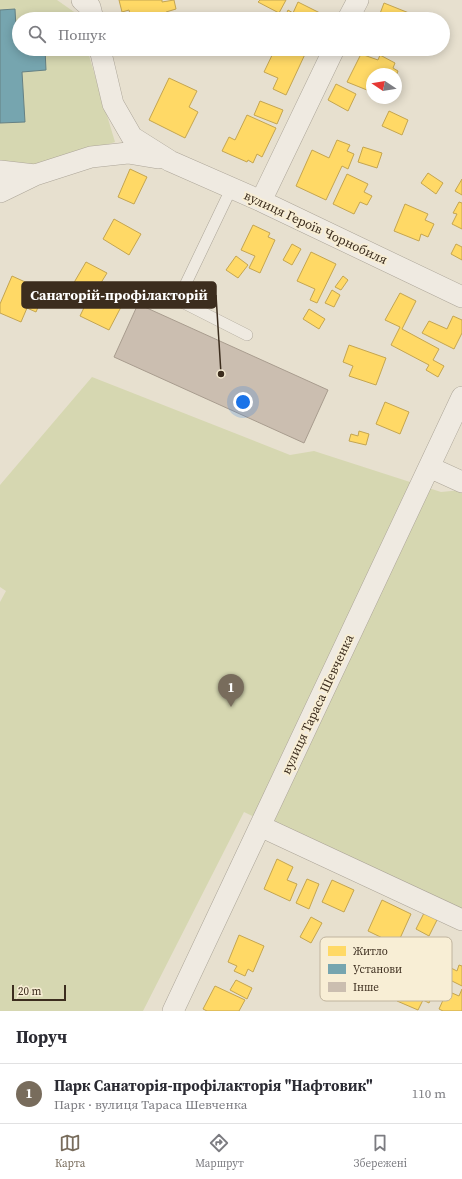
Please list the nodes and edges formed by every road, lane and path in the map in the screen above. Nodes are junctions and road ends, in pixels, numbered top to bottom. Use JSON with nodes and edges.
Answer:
{"nodes":[{"id":1,"x":358,"y":0,"type":"edge"},
{"id":2,"x":352,"y":12,"type":"edge"},
{"id":3,"x":102,"y":56,"type":"edge"},
{"id":4,"x":331,"y":56,"type":"edge"},
{"id":5,"x":170,"y":161,"type":"junction"},
{"id":6,"x":0,"y":171,"type":"edge"},
{"id":7,"x":35,"y":175,"type":"junction"},
{"id":8,"x":232,"y":188,"type":"junction"},
{"id":9,"x":0,"y":192,"type":"edge"},
{"id":10,"x":261,"y":201,"type":"junction"},
{"id":11,"x":462,"y":297,"type":"edge"},
{"id":12,"x":247,"y":334,"type":"dead end"},
{"id":13,"x":462,"y":397,"type":"edge"},
{"id":14,"x":429,"y":467,"type":"junction"},
{"id":15,"x":462,"y":482,"type":"edge"},
{"id":16,"x":260,"y":826,"type":"junction"},
{"id":17,"x":462,"y":920,"type":"edge"},
{"id":18,"x":173,"y":1011,"type":"edge"}],
"edges":[{"from":1,"to":2,"type":"street"},
{"from":3,"to":5,"type":"street","name":"вулиця Героїв Чорнобиля"},
{"from":4,"to":10,"type":"street"},
{"from":5,"to":7,"type":"street","name":"вулиця Героїв Чорнобиля"},
{"from":5,"to":8,"type":"street","name":"вулиця Героїв Чорнобиля"},
{"from":6,"to":7,"type":"street","name":"вулиця Героїв Чорнобиля"},
{"from":7,"to":9,"type":"street"},
{"from":8,"to":10,"type":"street","name":"вулиця Героїв Чорнобиля"},
{"from":8,"to":12,"type":"lane"},
{"from":10,"to":11,"type":"street","name":"вулиця Героїв Чорнобиля"},
{"from":13,"to":14,"type":"street","name":"вулиця Тараса Шевченка"},
{"from":14,"to":15,"type":"street"},
{"from":14,"to":16,"type":"street","name":"вулиця Тараса Шевченка"},
{"from":16,"to":17,"type":"street"},
{"from":16,"to":18,"type":"street","name":"вулиця Тараса Шевченка"}]}
